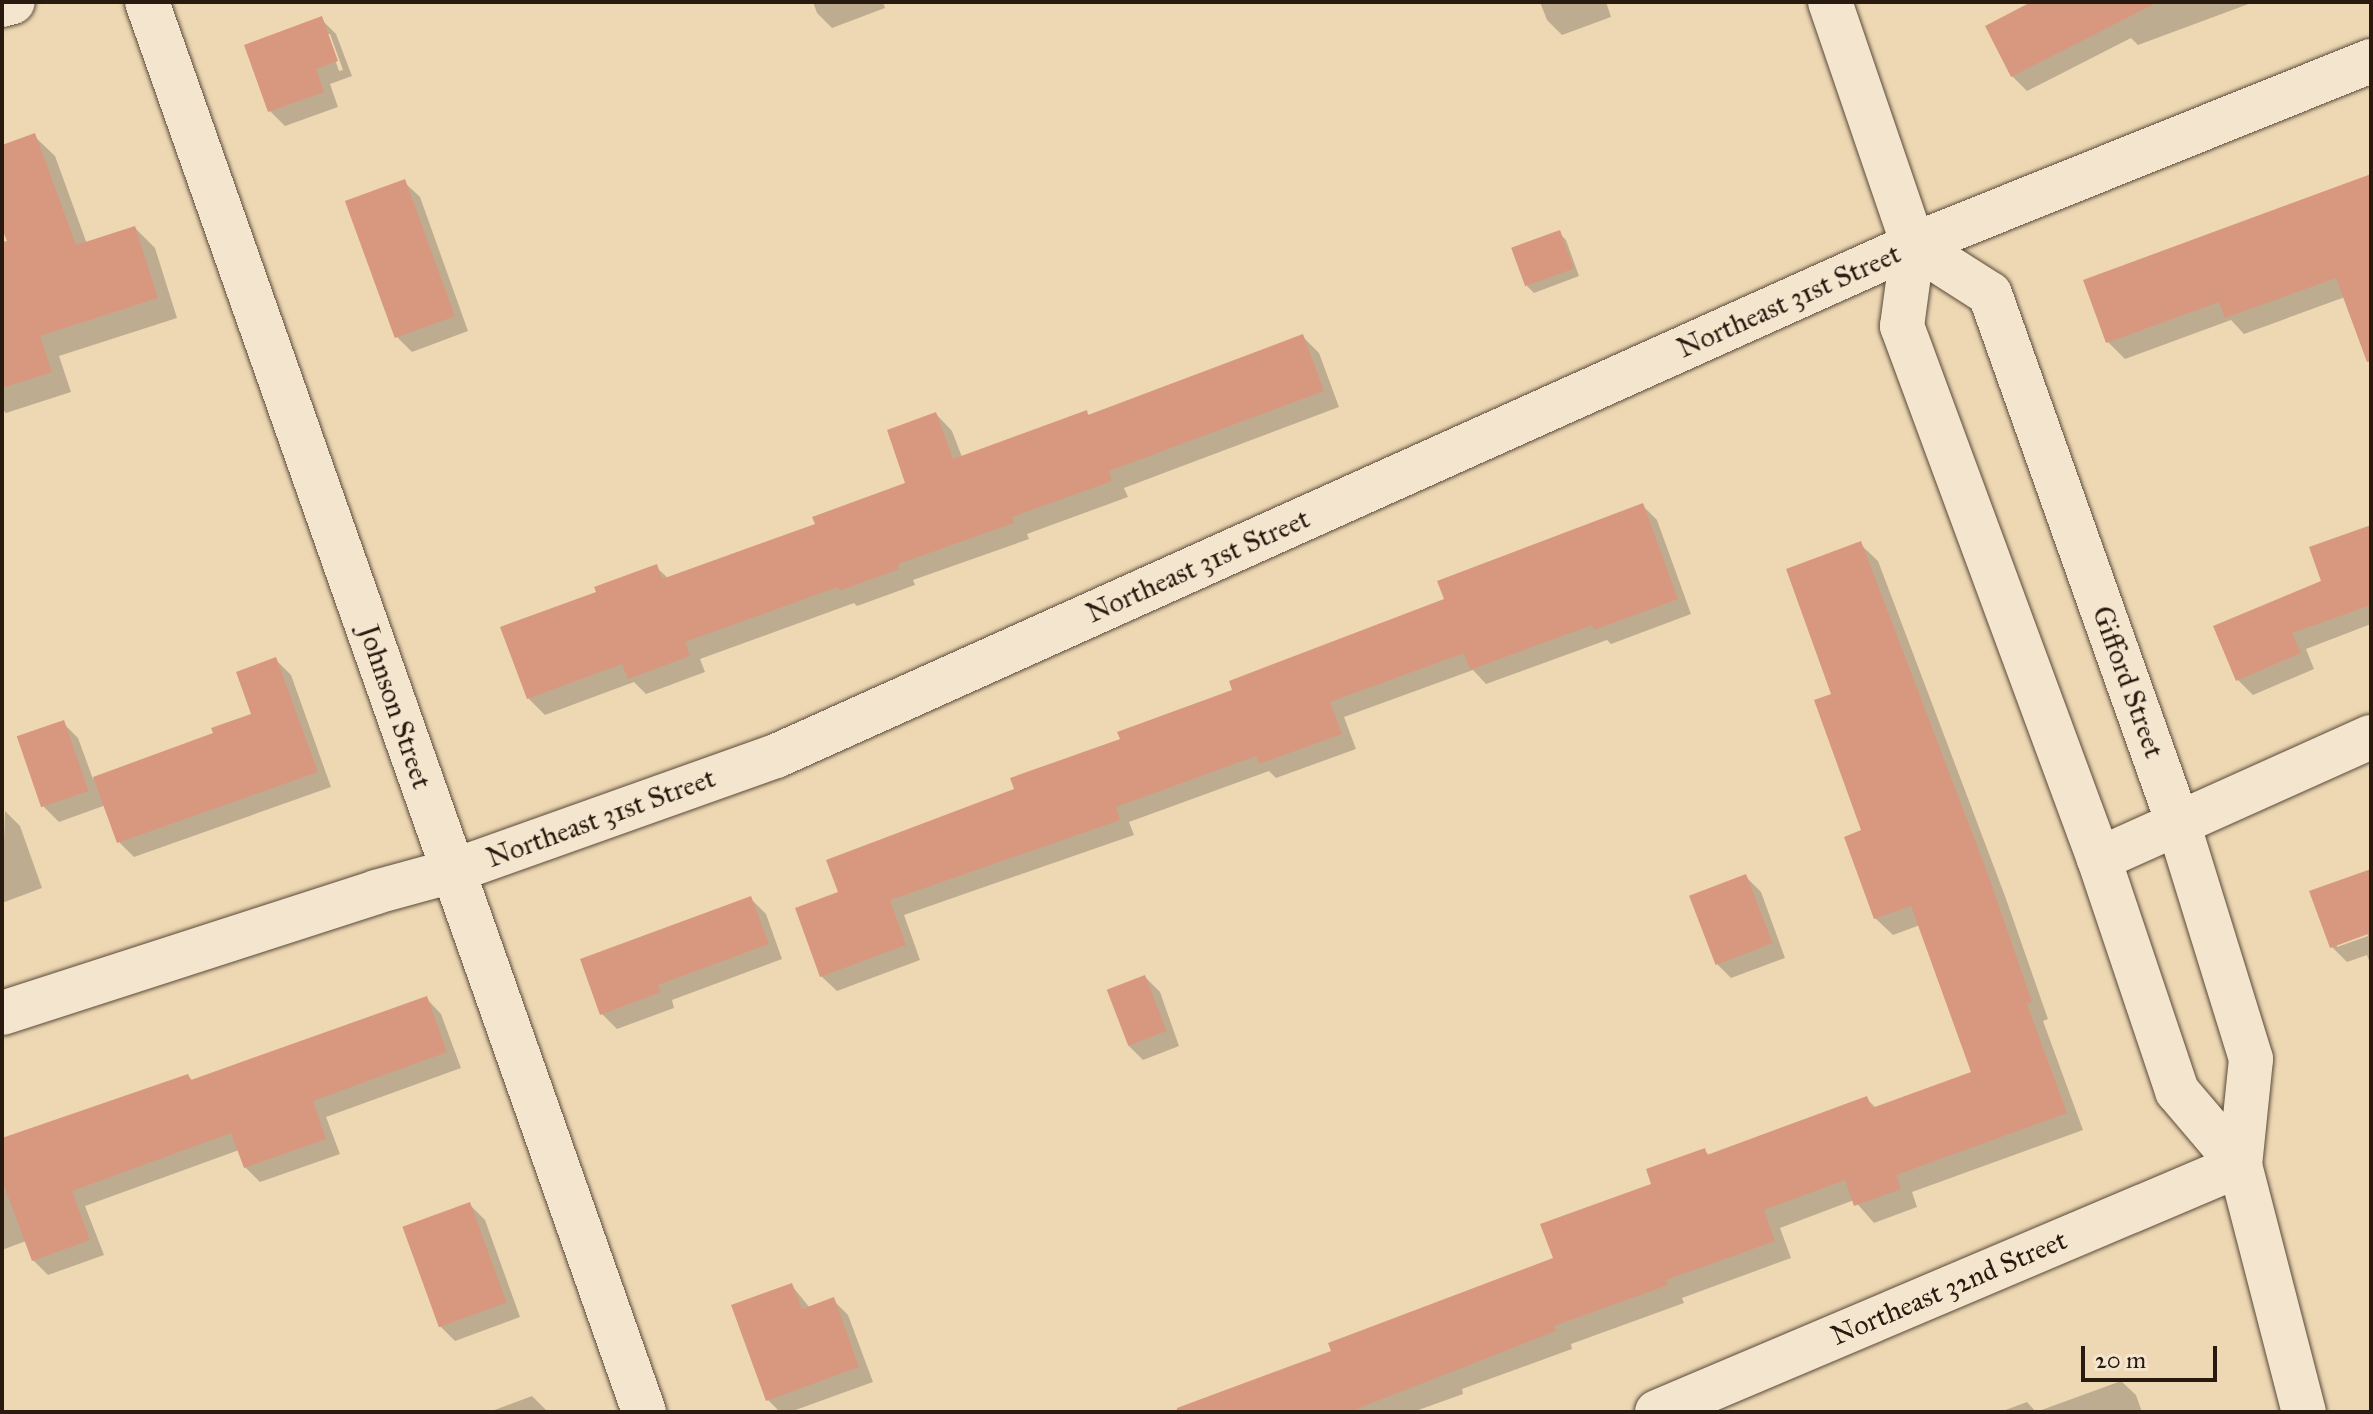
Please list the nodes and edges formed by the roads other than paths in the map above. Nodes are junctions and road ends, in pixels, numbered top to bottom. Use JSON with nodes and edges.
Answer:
{"nodes":[{"id":1,"x":13,"y":2,"type":"edge"},
{"id":2,"x":147,"y":2,"type":"edge"},
{"id":3,"x":1830,"y":2,"type":"edge"},
{"id":4,"x":2,"y":5,"type":"edge"},
{"id":5,"x":2371,"y":61,"type":"edge"},
{"id":6,"x":1913,"y":245,"type":"junction"},
{"id":7,"x":2371,"y":737,"type":"edge"},
{"id":8,"x":2178,"y":823,"type":"junction"},
{"id":9,"x":2099,"y":859,"type":"junction"},
{"id":10,"x":453,"y":871,"type":"junction"},
{"id":11,"x":2,"y":1013,"type":"edge"},
{"id":12,"x":2240,"y":1165,"type":"junction"},
{"id":13,"x":644,"y":1412,"type":"edge"},
{"id":14,"x":1657,"y":1412,"type":"edge"},
{"id":15,"x":2304,"y":1412,"type":"edge"}],
"edges":[{"from":1,"to":4,"type":"street"},
{"from":2,"to":10,"type":"street","name":"Johnson Street"},
{"from":3,"to":6,"type":"street","name":"Gifford Street"},
{"from":5,"to":6,"type":"street","name":"Northeast 31st Street"},
{"from":6,"to":8,"type":"street","name":"Gifford Street"},
{"from":6,"to":9,"type":"street","name":"Gifford Street"},
{"from":6,"to":10,"type":"street","name":"Northeast 31st Street"},
{"from":7,"to":8,"type":"street"},
{"from":8,"to":9,"type":"street"},
{"from":8,"to":12,"type":"street","name":"Gifford Street"},
{"from":9,"to":12,"type":"street","name":"Gifford Street"},
{"from":10,"to":11,"type":"street","name":"Northeast 31st Street"},
{"from":10,"to":13,"type":"street","name":"Johnson Street"},
{"from":12,"to":14,"type":"street","name":"Northeast 32nd Street"},
{"from":12,"to":15,"type":"street","name":"Gifford Street"}]}
